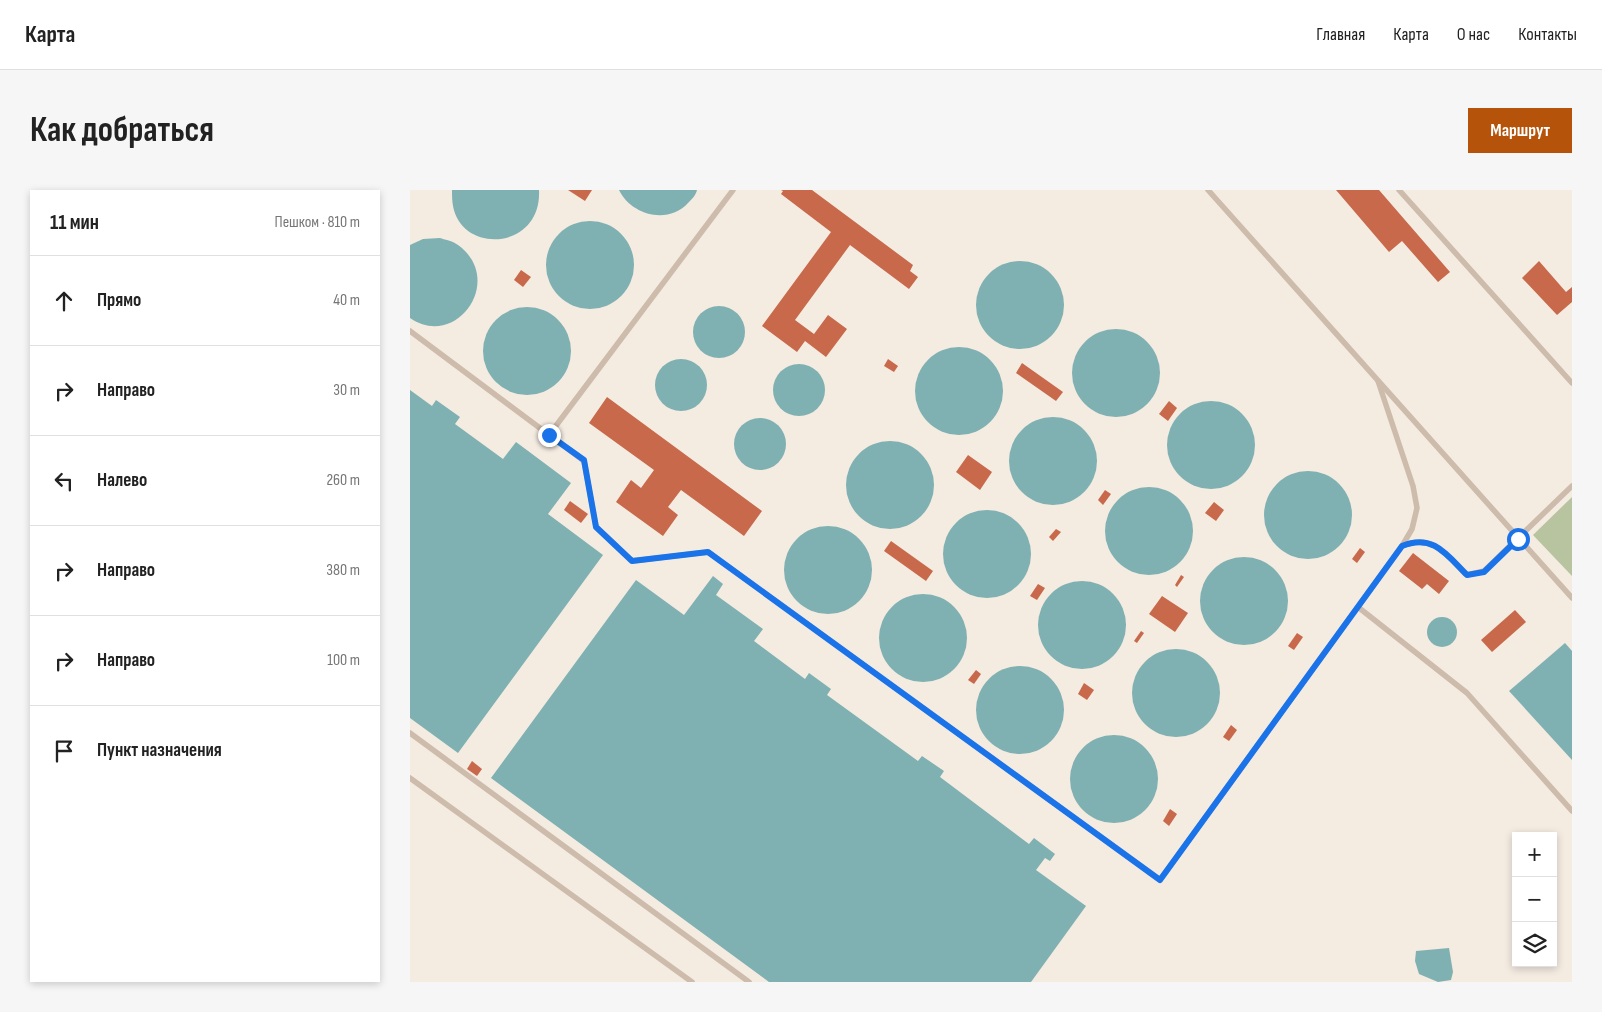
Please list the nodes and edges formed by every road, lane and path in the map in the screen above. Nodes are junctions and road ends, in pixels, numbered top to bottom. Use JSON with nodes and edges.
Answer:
{"nodes":[{"id":1,"x":733,"y":190,"type":"edge"},
{"id":2,"x":1208,"y":190,"type":"edge"},
{"id":3,"x":1398,"y":190,"type":"edge"},
{"id":4,"x":410,"y":331,"type":"edge"},
{"id":5,"x":1378,"y":381,"type":"junction"},
{"id":6,"x":1572,"y":383,"type":"edge"},
{"id":7,"x":549,"y":435,"type":"junction"},
{"id":8,"x":1572,"y":486,"type":"edge"},
{"id":9,"x":1518,"y":539,"type":"junction"},
{"id":10,"x":1402,"y":546,"type":"junction"},
{"id":11,"x":1572,"y":598,"type":"edge"},
{"id":12,"x":1358,"y":607,"type":"junction"},
{"id":13,"x":410,"y":733,"type":"edge"},
{"id":14,"x":410,"y":778,"type":"edge"},
{"id":15,"x":1572,"y":810,"type":"edge"},
{"id":16,"x":692,"y":982,"type":"edge"},
{"id":17,"x":749,"y":982,"type":"edge"}],
"edges":[{"from":1,"to":7,"type":"lane"},
{"from":2,"to":5,"type":"lane"},
{"from":3,"to":6,"type":"lane"},
{"from":4,"to":7,"type":"lane"},
{"from":5,"to":9,"type":"lane"},
{"from":5,"to":10,"type":"lane"},
{"from":7,"to":12,"type":"lane"},
{"from":8,"to":9,"type":"lane"},
{"from":9,"to":10,"type":"lane"},
{"from":9,"to":11,"type":"lane"},
{"from":10,"to":12,"type":"lane"},
{"from":12,"to":15,"type":"lane"},
{"from":13,"to":17,"type":"lane"},
{"from":14,"to":16,"type":"lane"}]}
